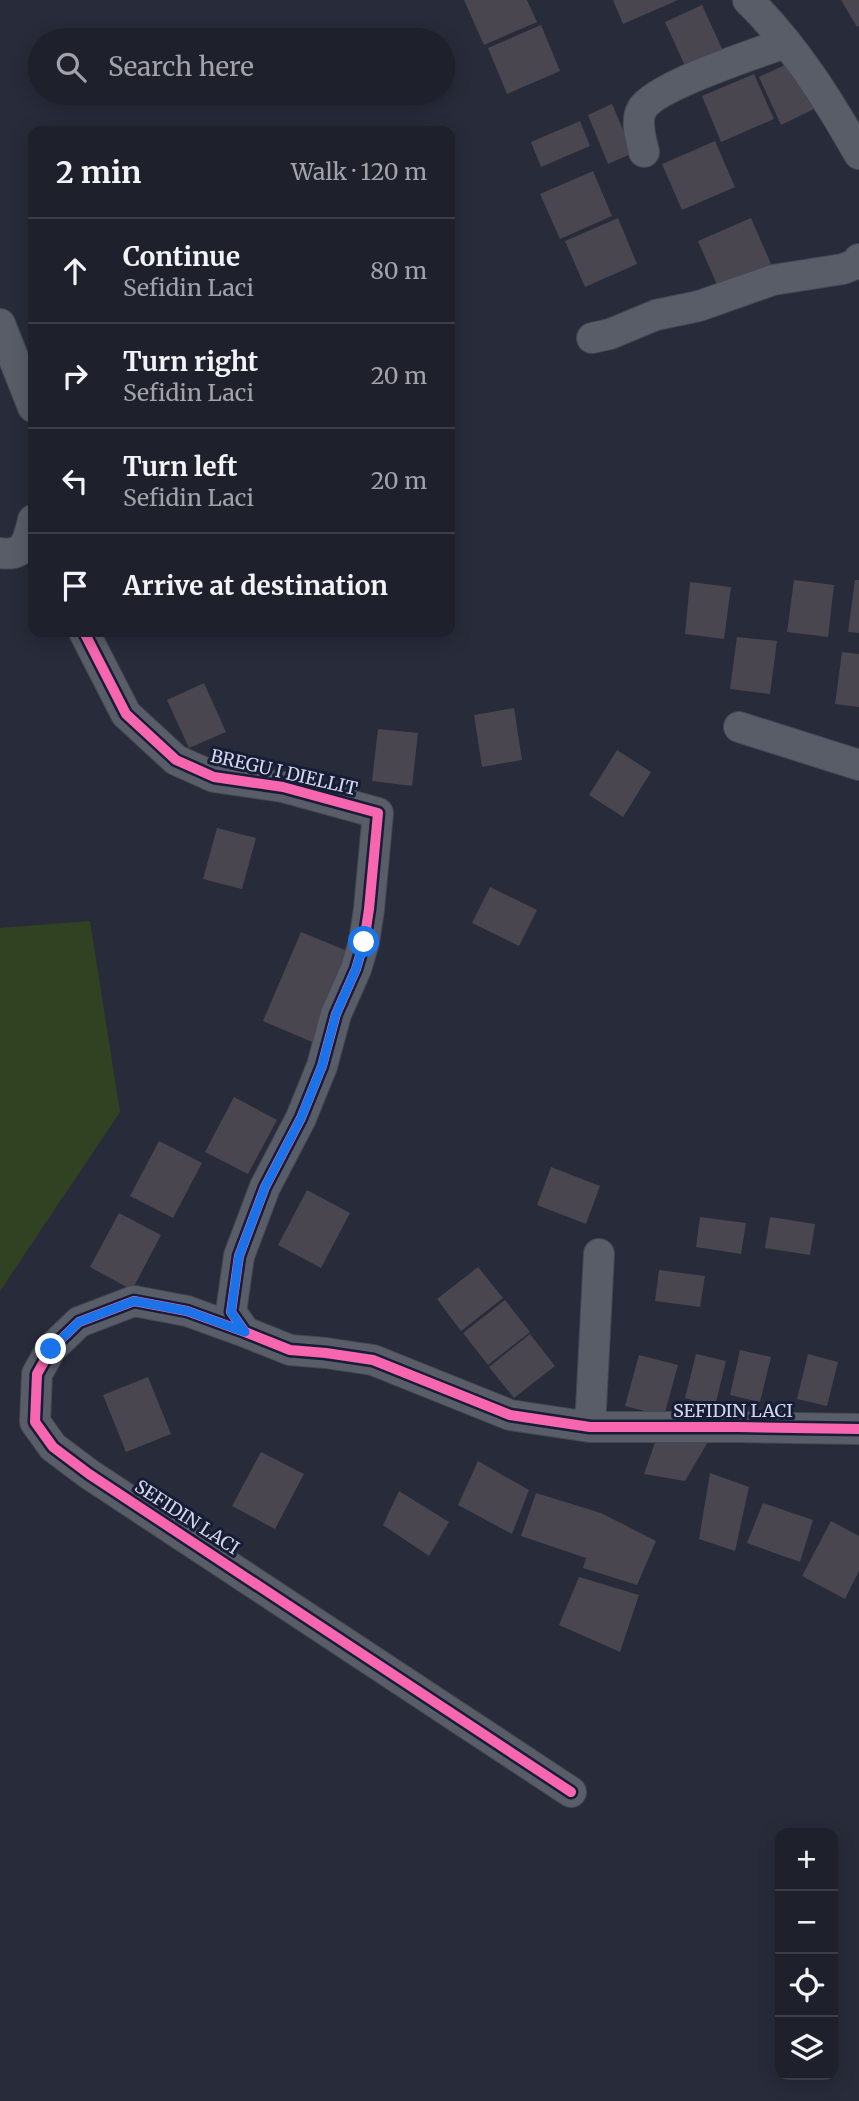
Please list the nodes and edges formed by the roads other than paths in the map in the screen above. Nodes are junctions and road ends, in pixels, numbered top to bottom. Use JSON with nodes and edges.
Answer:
{"nodes":[{"id":1,"x":748,"y":0,"type":"edge"},
{"id":2,"x":785,"y":43,"type":"junction"},
{"id":3,"x":644,"y":152,"type":"dead end"},
{"id":4,"x":859,"y":154,"type":"edge"},
{"id":5,"x":859,"y":258,"type":"edge"},
{"id":6,"x":0,"y":324,"type":"edge"},
{"id":7,"x":592,"y":338,"type":"dead end"},
{"id":8,"x":28,"y":394,"type":"edge"},
{"id":9,"x":28,"y":536,"type":"edge"},
{"id":10,"x":0,"y":552,"type":"edge"},
{"id":11,"x":87,"y":637,"type":"edge"},
{"id":12,"x":739,"y":727,"type":"dead end"},
{"id":13,"x":859,"y":765,"type":"edge"},
{"id":14,"x":599,"y":1254,"type":"dead end"},
{"id":15,"x":245,"y":1332,"type":"junction"},
{"id":16,"x":590,"y":1427,"type":"junction"},
{"id":17,"x":859,"y":1429,"type":"edge"},
{"id":18,"x":571,"y":1792,"type":"dead end"}],
"edges":[{"from":1,"to":2,"type":"street"},
{"from":2,"to":3,"type":"street"},
{"from":2,"to":4,"type":"street"},
{"from":5,"to":7,"type":"street"},
{"from":6,"to":8,"type":"street"},
{"from":9,"to":10,"type":"street"},
{"from":11,"to":15,"type":"street","name":"BREGU I DIELLIT"},
{"from":12,"to":13,"type":"street"},
{"from":14,"to":16,"type":"street"},
{"from":15,"to":16,"type":"street","name":"SEFIDIN LACI"},
{"from":15,"to":18,"type":"street","name":"SEFIDIN LACI"},
{"from":16,"to":17,"type":"street","name":"SEFIDIN LACI"}]}
